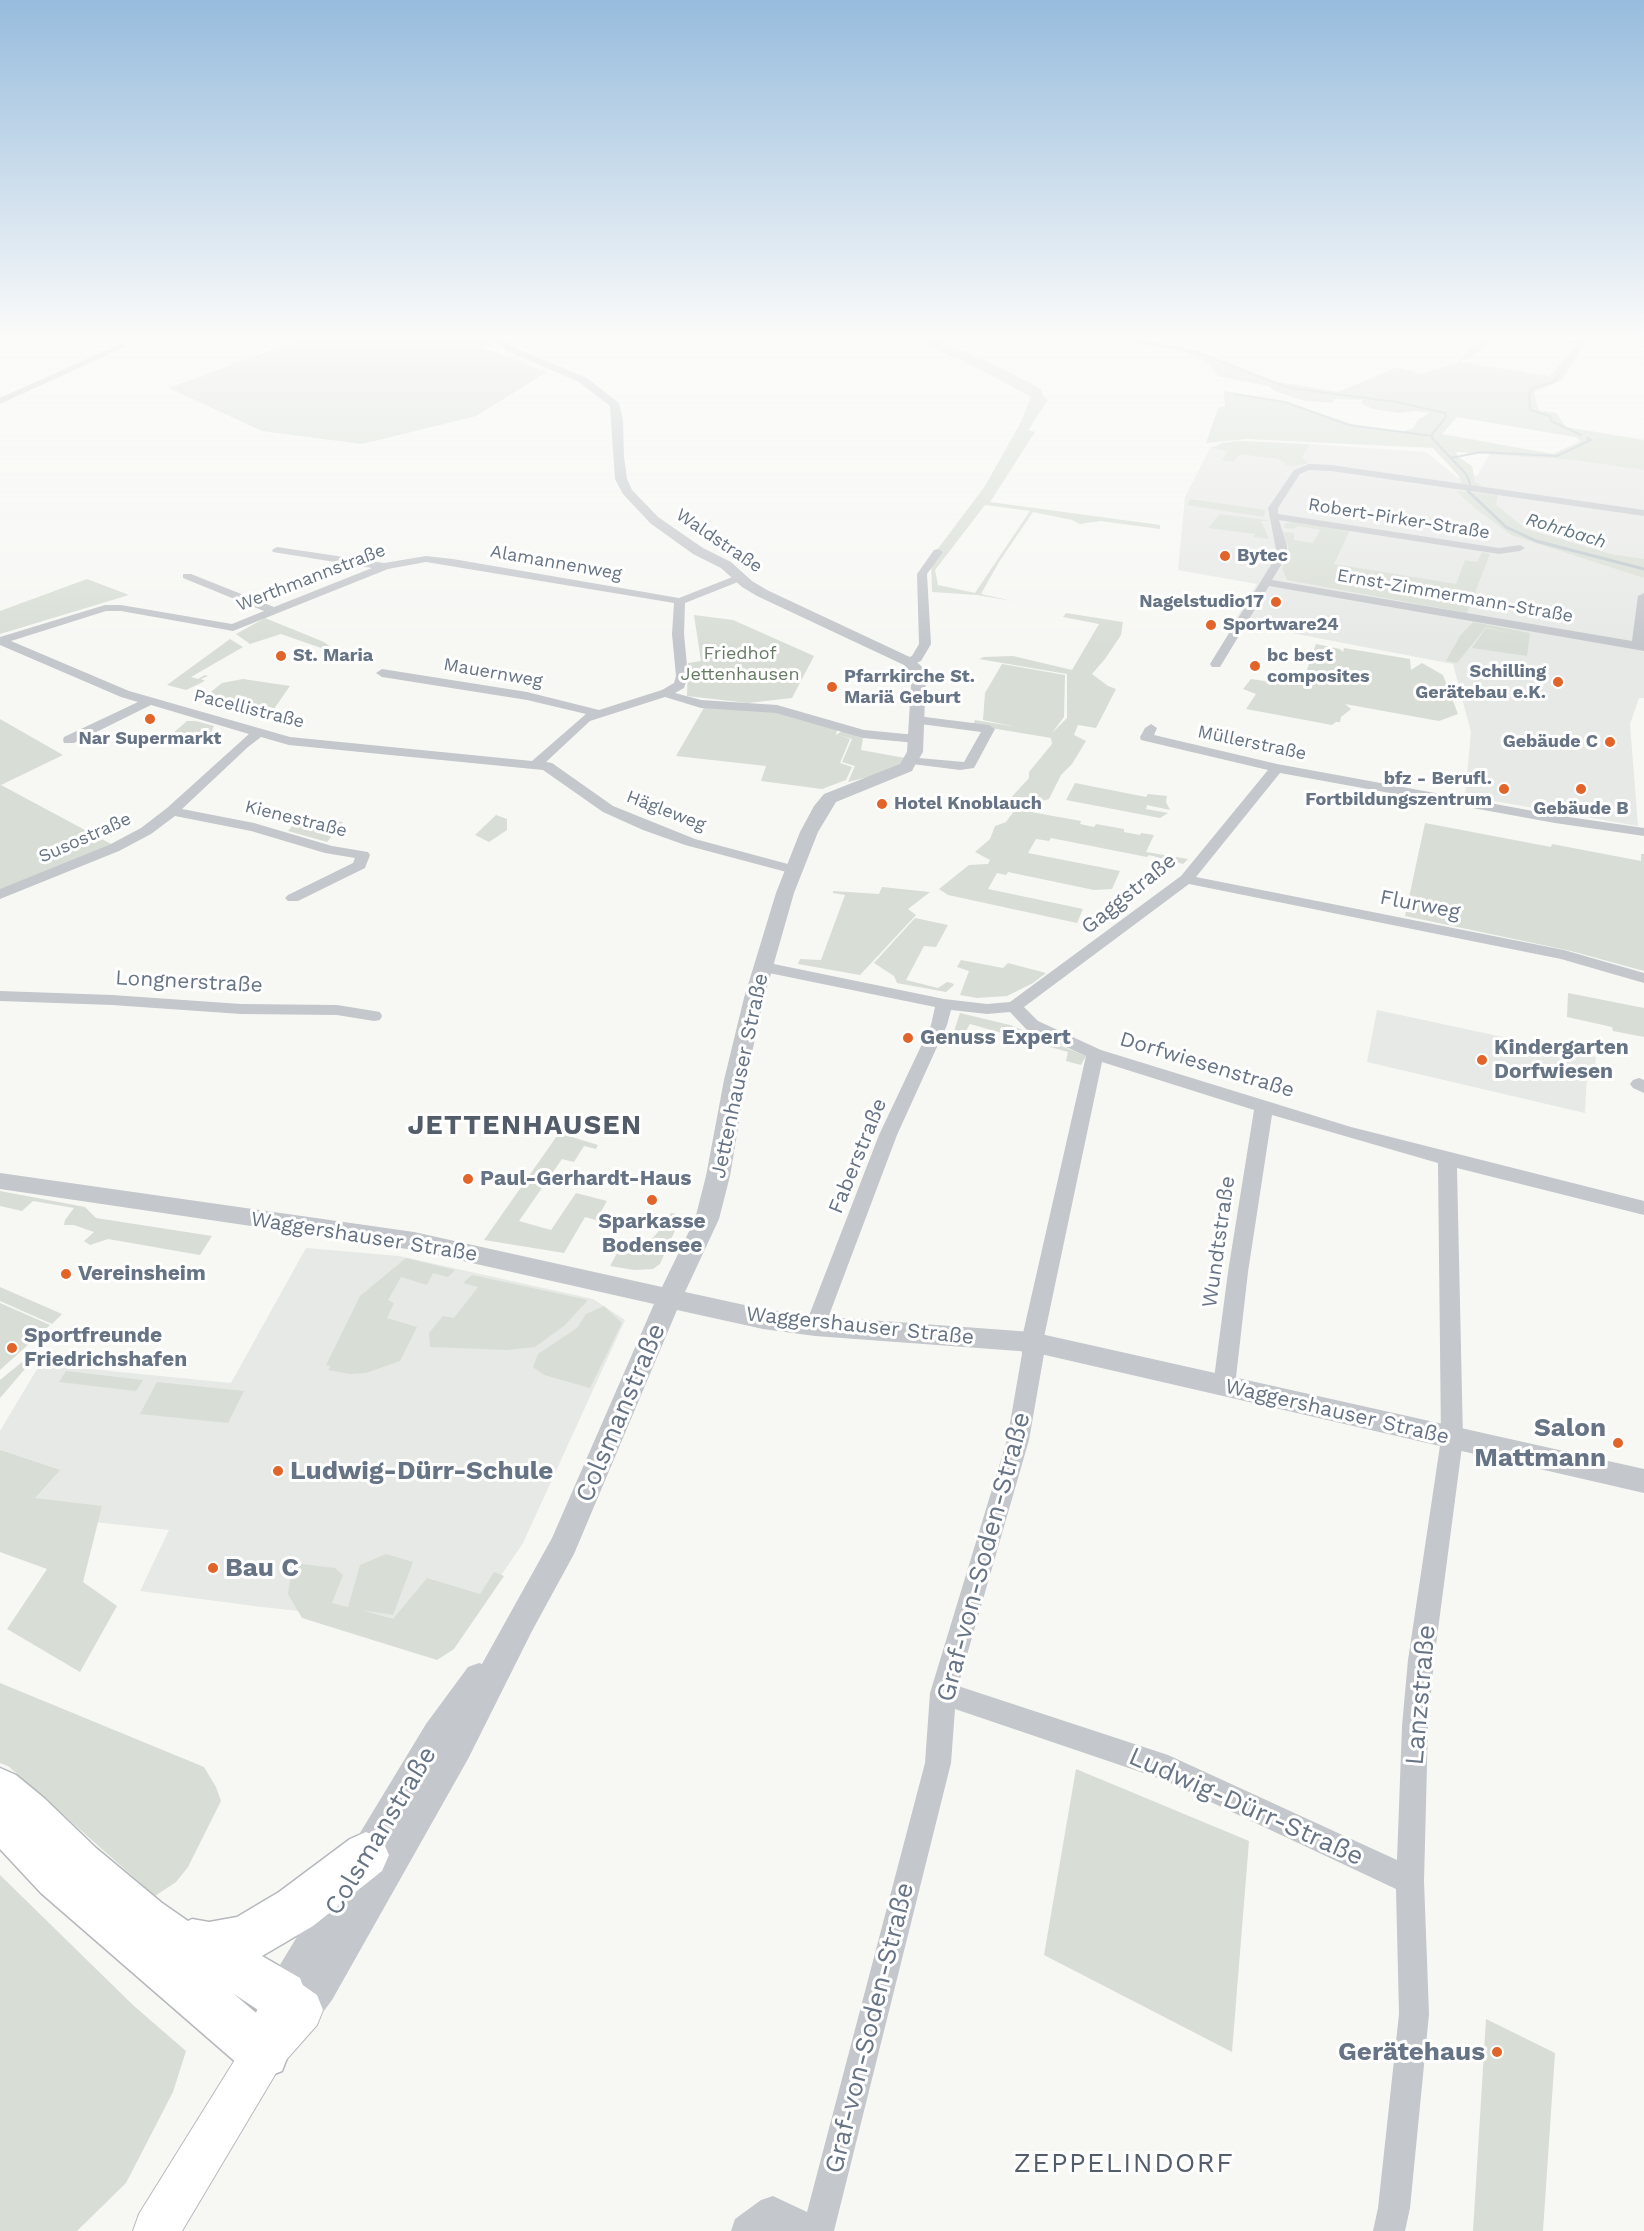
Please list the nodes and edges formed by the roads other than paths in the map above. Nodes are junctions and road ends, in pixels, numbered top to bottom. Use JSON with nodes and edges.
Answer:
{"nodes":[{"id":1,"x":618,"y":439,"type":"edge"},
{"id":2,"x":1644,"y":513,"type":"edge"},
{"id":3,"x":1273,"y":516,"type":"junction"},
{"id":4,"x":1520,"y":548,"type":"dead end"},
{"id":5,"x":277,"y":550,"type":"dead end"},
{"id":6,"x":938,"y":552,"type":"dead end"},
{"id":7,"x":426,"y":559,"type":"joint"},
{"id":8,"x":385,"y":566,"type":"junction"},
{"id":9,"x":188,"y":576,"type":"dead end"},
{"id":10,"x":739,"y":578,"type":"junction"},
{"id":11,"x":1266,"y":582,"type":"junction"},
{"id":12,"x":1644,"y":596,"type":"edge"},
{"id":13,"x":680,"y":601,"type":"junction"},
{"id":14,"x":274,"y":611,"type":"junction"},
{"id":15,"x":0,"y":641,"type":"edge"},
{"id":16,"x":1641,"y":646,"type":"edge"},
{"id":17,"x":909,"y":662,"type":"junction"},
{"id":18,"x":1216,"y":664,"type":"dead end"},
{"id":19,"x":382,"y":673,"type":"dead end"},
{"id":20,"x":666,"y":693,"type":"junction"},
{"id":21,"x":150,"y":701,"type":"junction"},
{"id":22,"x":597,"y":713,"type":"junction"},
{"id":23,"x":917,"y":720,"type":"junction"},
{"id":24,"x":1151,"y":728,"type":"dead end"},
{"id":25,"x":259,"y":733,"type":"junction"},
{"id":26,"x":916,"y":739,"type":"junction"},
{"id":27,"x":69,"y":740,"type":"dead end"},
{"id":28,"x":912,"y":760,"type":"junction"},
{"id":29,"x":536,"y":764,"type":"junction"},
{"id":30,"x":1277,"y":768,"type":"junction"},
{"id":31,"x":172,"y":811,"type":"junction"},
{"id":32,"x":1644,"y":832,"type":"edge"},
{"id":33,"x":794,"y":870,"type":"junction"},
{"id":34,"x":1186,"y":879,"type":"junction"},
{"id":35,"x":0,"y":894,"type":"edge"},
{"id":36,"x":293,"y":898,"type":"dead end"},
{"id":37,"x":764,"y":967,"type":"junction"},
{"id":38,"x":1644,"y":978,"type":"edge"},
{"id":39,"x":0,"y":996,"type":"edge"},
{"id":40,"x":944,"y":1004,"type":"junction"},
{"id":41,"x":1014,"y":1007,"type":"junction"},
{"id":42,"x":374,"y":1016,"type":"dead end"},
{"id":43,"x":1095,"y":1054,"type":"junction"},
{"id":44,"x":1264,"y":1106,"type":"junction"},
{"id":45,"x":1447,"y":1159,"type":"junction"},
{"id":46,"x":0,"y":1181,"type":"edge"},
{"id":47,"x":1644,"y":1208,"type":"edge"},
{"id":48,"x":669,"y":1299,"type":"junction"},
{"id":49,"x":815,"y":1326,"type":"junction"},
{"id":50,"x":1032,"y":1342,"type":"junction"},
{"id":51,"x":1224,"y":1386,"type":"junction"},
{"id":52,"x":1452,"y":1438,"type":"junction"},
{"id":53,"x":1644,"y":1481,"type":"edge"},
{"id":54,"x":521,"y":1621,"type":"junction"},
{"id":55,"x":943,"y":1693,"type":"junction"},
{"id":56,"x":0,"y":1791,"type":"edge"},
{"id":57,"x":0,"y":1816,"type":"edge"},
{"id":58,"x":366,"y":1855,"type":"junction"},
{"id":59,"x":1410,"y":1881,"type":"junction"},
{"id":60,"x":174,"y":1940,"type":"junction"},
{"id":61,"x":292,"y":2003,"type":"junction"},
{"id":62,"x":264,"y":2053,"type":"junction"},
{"id":63,"x":156,"y":2231,"type":"edge"},
{"id":64,"x":747,"y":2231,"type":"edge"},
{"id":65,"x":810,"y":2231,"type":"edge"},
{"id":66,"x":818,"y":2231,"type":"edge"},
{"id":67,"x":1389,"y":2231,"type":"edge"}],
"edges":[{"from":1,"to":10,"type":"street","name":"Waldstraße"},
{"from":2,"to":3,"type":"street"},
{"from":3,"to":4,"type":"street","name":"Robert-Pirker-Straße"},
{"from":3,"to":11,"type":"street"},
{"from":5,"to":8,"type":"street"},
{"from":6,"to":17,"type":"street"},
{"from":7,"to":8,"type":"street","name":"Werthmannstraße"},
{"from":7,"to":13,"type":"street","name":"Alamannenweg"},
{"from":8,"to":14,"type":"street","name":"Werthmannstraße"},
{"from":9,"to":14,"type":"street"},
{"from":10,"to":13,"type":"street"},
{"from":10,"to":17,"type":"street","name":"Waldstraße"},
{"from":11,"to":16,"type":"street","name":"Ernst-Zimmermann-Straße"},
{"from":11,"to":18,"type":"street"},
{"from":12,"to":16,"type":"street","name":"Ernst-Zimmermann-Straße"},
{"from":13,"to":20,"type":"street"},
{"from":14,"to":15,"type":"street","name":"Werthmannstraße"},
{"from":15,"to":21,"type":"street","name":"Pacellistraße"},
{"from":17,"to":23,"type":"street"},
{"from":19,"to":22,"type":"street","name":"Mauernweg"},
{"from":20,"to":22,"type":"street"},
{"from":20,"to":26,"type":"street"},
{"from":21,"to":25,"type":"street","name":"Pacellistraße"},
{"from":21,"to":27,"type":"street"},
{"from":22,"to":29,"type":"street"},
{"from":23,"to":26,"type":"street"},
{"from":23,"to":28,"type":"street"},
{"from":24,"to":30,"type":"street","name":"Müllerstraße"},
{"from":25,"to":29,"type":"street","name":"Pacellistraße"},
{"from":25,"to":31,"type":"street","name":"Susostraße"},
{"from":26,"to":28,"type":"street"},
{"from":28,"to":33,"type":"street","name":"Jettenhauser Straße"},
{"from":29,"to":33,"type":"street","name":"Hägleweg"},
{"from":30,"to":32,"type":"street","name":"Müllerstraße"},
{"from":30,"to":34,"type":"street","name":"Gaggstraße"},
{"from":31,"to":35,"type":"street","name":"Susostraße"},
{"from":31,"to":36,"type":"street","name":"Kienestraße"},
{"from":33,"to":37,"type":"street","name":"Jettenhauser Straße"},
{"from":34,"to":38,"type":"street","name":"Flurweg"},
{"from":34,"to":41,"type":"street","name":"Gaggstraße"},
{"from":37,"to":40,"type":"street"},
{"from":37,"to":48,"type":"street","name":"Jettenhauser Straße"},
{"from":39,"to":42,"type":"street","name":"Longnerstraße"},
{"from":40,"to":41,"type":"street"},
{"from":40,"to":49,"type":"street","name":"Faberstraße"},
{"from":41,"to":43,"type":"street","name":"Dorfwiesenstraße"},
{"from":43,"to":44,"type":"street","name":"Dorfwiesenstraße"},
{"from":43,"to":50,"type":"street","name":"Graf-von-Soden-Straße"},
{"from":44,"to":45,"type":"street","name":"Dorfwiesenstraße"},
{"from":44,"to":51,"type":"street","name":"Wundtstraße"},
{"from":45,"to":47,"type":"street","name":"Dorfwiesenstraße"},
{"from":45,"to":52,"type":"street","name":"Lanzstraße"},
{"from":46,"to":48,"type":"street","name":"Waggershauser Straße"},
{"from":48,"to":49,"type":"street","name":"Waggershauser Straße"},
{"from":48,"to":54,"type":"street","name":"Colsmanstraße"},
{"from":49,"to":50,"type":"street","name":"Waggershauser Straße"},
{"from":50,"to":51,"type":"street","name":"Waggershauser Straße"},
{"from":50,"to":55,"type":"street","name":"Graf-von-Soden-Straße"},
{"from":51,"to":52,"type":"street","name":"Waggershauser Straße"},
{"from":52,"to":53,"type":"street","name":"Waggershauser Straße"},
{"from":52,"to":59,"type":"street","name":"Lanzstraße"},
{"from":54,"to":58,"type":"street","name":"Colsmanstraße"},
{"from":54,"to":61,"type":"street","name":"Colsmanstraße"},
{"from":55,"to":59,"type":"street","name":"Ludwig-Dürr-Straße"},
{"from":55,"to":66,"type":"street","name":"Graf-von-Soden-Straße"},
{"from":56,"to":60,"type":"highway"},
{"from":57,"to":62,"type":"highway"},
{"from":58,"to":60,"type":"highway"},
{"from":58,"to":61,"type":"street","name":"Colsmanstraße"},
{"from":59,"to":67,"type":"street","name":"Lanzstraße"},
{"from":60,"to":61,"type":"highway"},
{"from":61,"to":62,"type":"main road","name":"Colsmanstraße"},
{"from":62,"to":63,"type":"main road","name":"Colsmanstraße"},
{"from":64,"to":65,"type":"street"}]}
